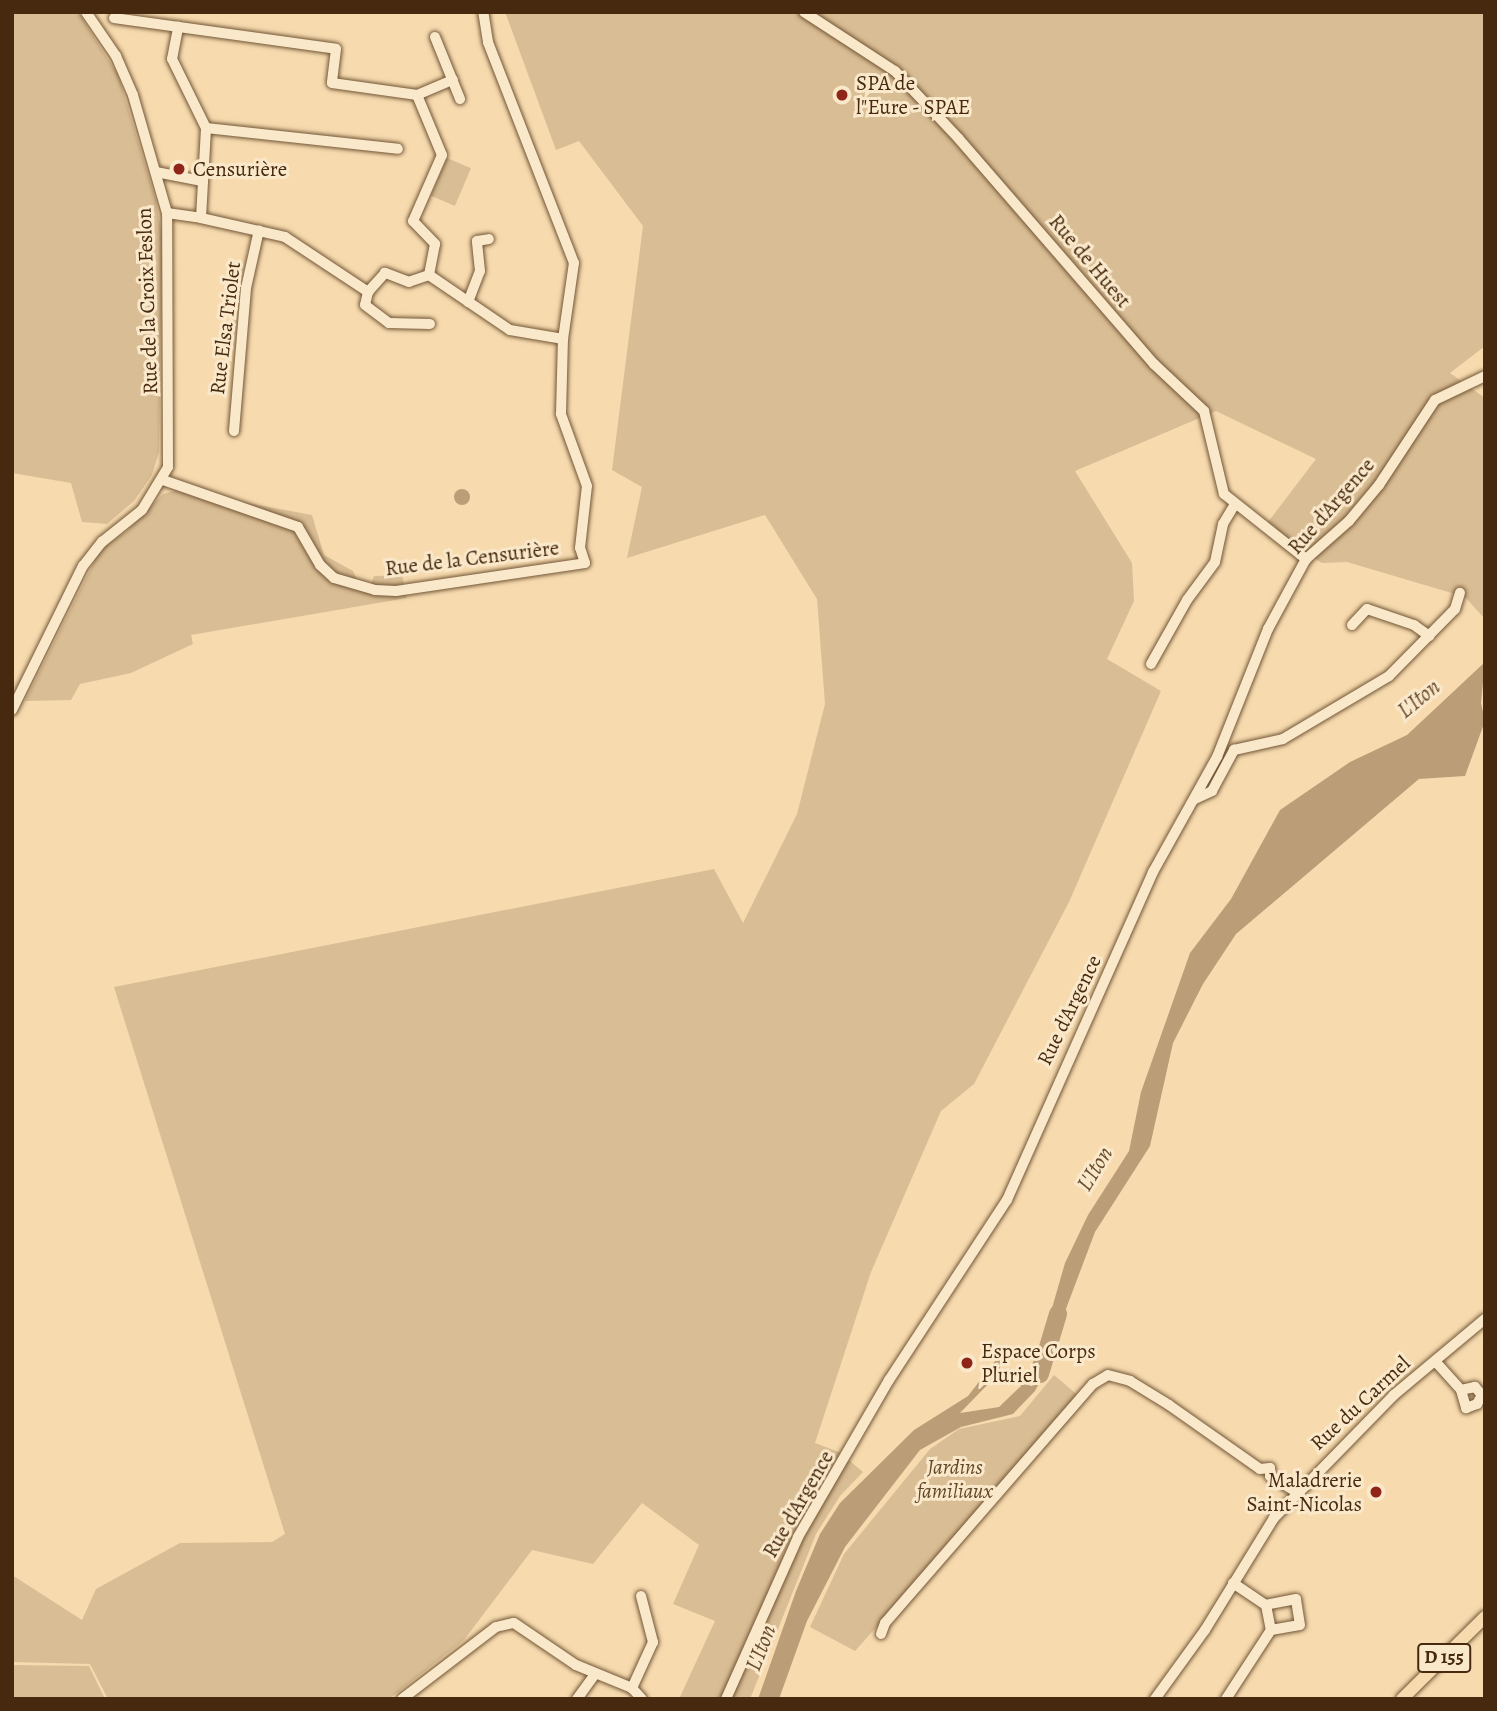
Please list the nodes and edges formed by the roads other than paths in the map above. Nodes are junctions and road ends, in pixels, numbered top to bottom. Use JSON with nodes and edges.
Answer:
{"nodes":[{"id":1,"x":86,"y":12,"type":"edge"},
{"id":2,"x":482,"y":12,"type":"edge"},
{"id":3,"x":804,"y":12,"type":"edge"},
{"id":4,"x":114,"y":18,"type":"dead end"},
{"id":5,"x":178,"y":27,"type":"junction"},
{"id":6,"x":435,"y":37,"type":"dead end"},
{"id":7,"x":453,"y":80,"type":"junction"},
{"id":8,"x":417,"y":95,"type":"junction"},
{"id":9,"x":460,"y":99,"type":"dead end"},
{"id":10,"x":206,"y":128,"type":"junction"},
{"id":11,"x":398,"y":149,"type":"dead end"},
{"id":12,"x":156,"y":172,"type":"junction"},
{"id":13,"x":202,"y":181,"type":"junction"},
{"id":14,"x":167,"y":213,"type":"junction"},
{"id":15,"x":201,"y":218,"type":"junction"},
{"id":16,"x":259,"y":230,"type":"junction"},
{"id":17,"x":489,"y":239,"type":"dead end"},
{"id":18,"x":429,"y":275,"type":"junction"},
{"id":19,"x":368,"y":292,"type":"junction"},
{"id":20,"x":468,"y":302,"type":"junction"},
{"id":21,"x":430,"y":324,"type":"dead end"},
{"id":22,"x":563,"y":339,"type":"junction"},
{"id":23,"x":1485,"y":376,"type":"edge"},
{"id":24,"x":234,"y":431,"type":"dead end"},
{"id":25,"x":163,"y":480,"type":"junction"},
{"id":26,"x":1234,"y":506,"type":"junction"},
{"id":27,"x":1306,"y":559,"type":"junction"},
{"id":28,"x":1460,"y":593,"type":"dead end"},
{"id":29,"x":1352,"y":625,"type":"dead end"},
{"id":30,"x":1429,"y":636,"type":"junction"},
{"id":31,"x":1151,"y":664,"type":"dead end"},
{"id":32,"x":12,"y":710,"type":"edge"},
{"id":33,"x":1195,"y":800,"type":"junction"},
{"id":34,"x":1485,"y":1320,"type":"edge"},
{"id":35,"x":1435,"y":1361,"type":"junction"},
{"id":36,"x":1461,"y":1390,"type":"dead end"},
{"id":37,"x":1297,"y":1492,"type":"junction"},
{"id":38,"x":1233,"y":1583,"type":"junction"},
{"id":39,"x":641,"y":1596,"type":"dead end"},
{"id":40,"x":1266,"y":1605,"type":"junction"},
{"id":41,"x":1485,"y":1617,"type":"edge"},
{"id":42,"x":1271,"y":1630,"type":"junction"},
{"id":43,"x":881,"y":1634,"type":"dead end"},
{"id":44,"x":595,"y":1674,"type":"junction"},
{"id":45,"x":632,"y":1688,"type":"junction"},
{"id":46,"x":402,"y":1699,"type":"edge"},
{"id":47,"x":577,"y":1699,"type":"edge"},
{"id":48,"x":642,"y":1699,"type":"edge"},
{"id":49,"x":726,"y":1699,"type":"edge"},
{"id":50,"x":1155,"y":1699,"type":"edge"},
{"id":51,"x":1226,"y":1699,"type":"edge"},
{"id":52,"x":1402,"y":1699,"type":"edge"}],
"edges":[{"from":1,"to":12,"type":"street","name":"Rue de la Croix Feslon"},
{"from":2,"to":22,"type":"street","name":"Rue de la Censurière"},
{"from":3,"to":26,"type":"street","name":"Rue de Huest"},
{"from":4,"to":5,"type":"street"},
{"from":5,"to":8,"type":"street"},
{"from":5,"to":10,"type":"street"},
{"from":6,"to":7,"type":"street"},
{"from":7,"to":8,"type":"street"},
{"from":7,"to":9,"type":"street"},
{"from":8,"to":18,"type":"street"},
{"from":10,"to":11,"type":"street"},
{"from":10,"to":13,"type":"street"},
{"from":12,"to":13,"type":"street"},
{"from":12,"to":14,"type":"street","name":"Rue de la Croix Feslon"},
{"from":13,"to":15,"type":"street"},
{"from":14,"to":15,"type":"street"},
{"from":14,"to":25,"type":"street","name":"Rue de la Croix Feslon"},
{"from":15,"to":16,"type":"street"},
{"from":16,"to":19,"type":"street"},
{"from":16,"to":24,"type":"street","name":"Rue Elsa Triolet"},
{"from":17,"to":20,"type":"street"},
{"from":18,"to":19,"type":"street"},
{"from":18,"to":20,"type":"street"},
{"from":19,"to":21,"type":"street"},
{"from":20,"to":22,"type":"street"},
{"from":22,"to":25,"type":"street","name":"Rue de la Censurière"},
{"from":23,"to":27,"type":"street","name":"Rue d'Argence"},
{"from":25,"to":32,"type":"street"},
{"from":26,"to":27,"type":"street","name":"Rue de Huest"},
{"from":26,"to":31,"type":"street"},
{"from":27,"to":33,"type":"street","name":"Rue d'Argence"},
{"from":28,"to":30,"type":"street"},
{"from":29,"to":30,"type":"street"},
{"from":30,"to":33,"type":"street"},
{"from":33,"to":49,"type":"street","name":"Rue d'Argence"},
{"from":34,"to":35,"type":"street","name":"Rue du Carmel"},
{"from":35,"to":36,"type":"street"},
{"from":35,"to":37,"type":"street","name":"Rue du Carmel"},
{"from":37,"to":38,"type":"street","name":"Rue du Carmel"},
{"from":37,"to":43,"type":"street"},
{"from":38,"to":40,"type":"street"},
{"from":38,"to":50,"type":"street","name":"Rue du Carmel"},
{"from":39,"to":45,"type":"street"},
{"from":40,"to":42,"type":"street"},
{"from":40,"to":42,"type":"street"},
{"from":41,"to":52,"type":"main road","number":"D 155"},
{"from":42,"to":51,"type":"street"},
{"from":44,"to":45,"type":"street"},
{"from":44,"to":46,"type":"street"},
{"from":44,"to":47,"type":"street"},
{"from":45,"to":48,"type":"street"}]}
